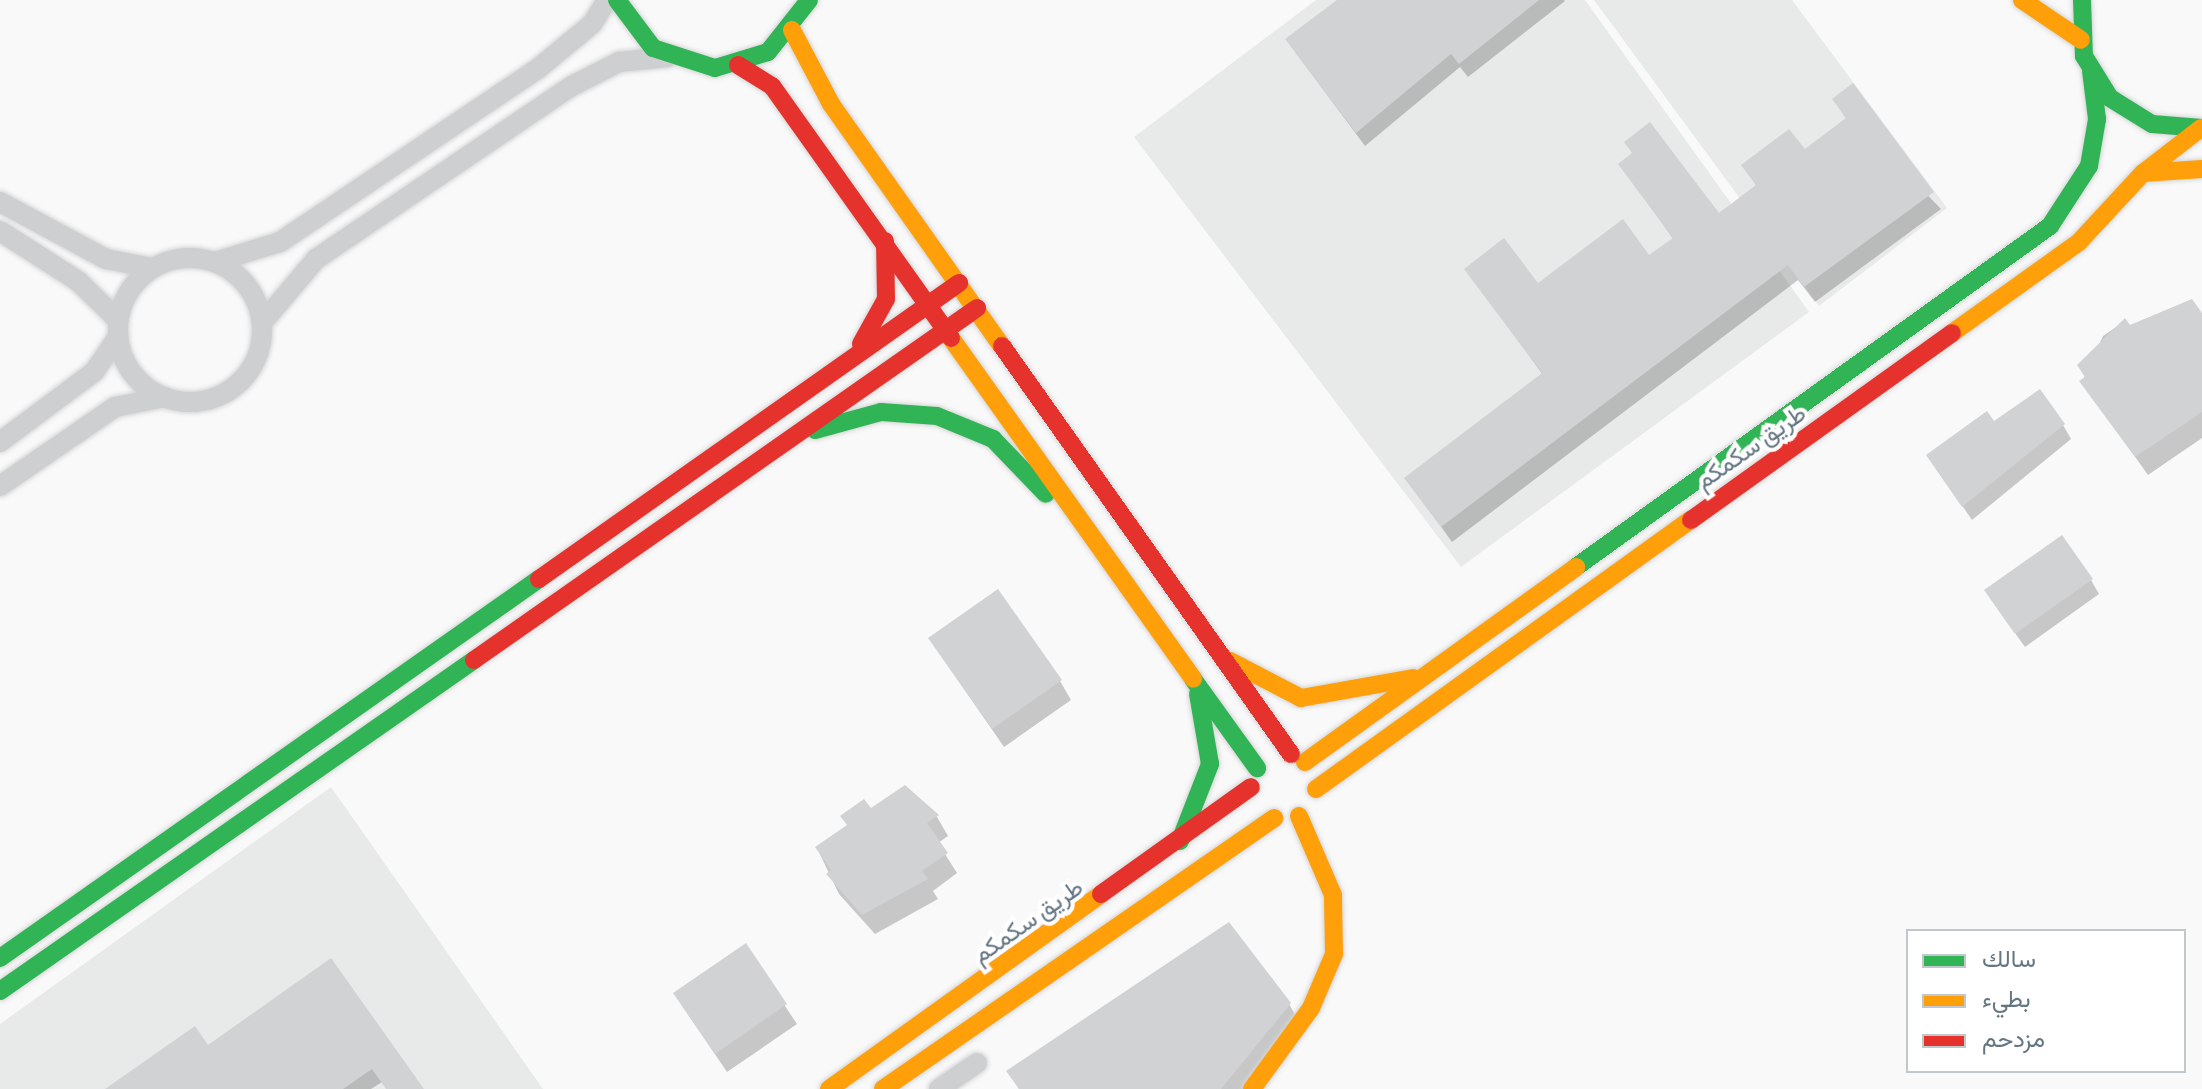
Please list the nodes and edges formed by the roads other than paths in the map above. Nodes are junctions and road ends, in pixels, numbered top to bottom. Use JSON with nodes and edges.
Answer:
{"nodes":[{"id":1,"x":607,"y":0,"type":"edge"},
{"id":2,"x":617,"y":0,"type":"edge"},
{"id":3,"x":809,"y":0,"type":"edge"},
{"id":4,"x":2022,"y":0,"type":"edge"},
{"id":5,"x":2082,"y":0,"type":"edge"},
{"id":6,"x":792,"y":30,"type":"junction"},
{"id":7,"x":2081,"y":40,"type":"junction"},
{"id":8,"x":668,"y":57,"type":"junction"},
{"id":9,"x":738,"y":65,"type":"junction"},
{"id":10,"x":2091,"y":71,"type":"junction"},
{"id":11,"x":2201,"y":128,"type":"edge"},
{"id":12,"x":2202,"y":169,"type":"edge"},
{"id":13,"x":2143,"y":173,"type":"junction"},
{"id":14,"x":0,"y":202,"type":"edge"},
{"id":15,"x":0,"y":231,"type":"edge"},
{"id":16,"x":885,"y":241,"type":"junction"},
{"id":17,"x":215,"y":262,"type":"junction"},
{"id":18,"x":152,"y":268,"type":"junction"},
{"id":19,"x":959,"y":283,"type":"junction"},
{"id":20,"x":930,"y":303,"type":"junction"},
{"id":21,"x":977,"y":308,"type":"junction"},
{"id":22,"x":262,"y":323,"type":"junction"},
{"id":23,"x":118,"y":328,"type":"junction"},
{"id":24,"x":948,"y":328,"type":"junction"},
{"id":25,"x":849,"y":360,"type":"junction"},
{"id":26,"x":165,"y":397,"type":"junction"},
{"id":27,"x":784,"y":441,"type":"junction"},
{"id":28,"x":0,"y":442,"type":"edge"},
{"id":29,"x":0,"y":486,"type":"edge"},
{"id":30,"x":1083,"y":518,"type":"junction"},
{"id":31,"x":1221,"y":655,"type":"junction"},
{"id":32,"x":1193,"y":674,"type":"junction"},
{"id":33,"x":1425,"y":675,"type":"junction"},
{"id":34,"x":1298,"y":758,"type":"junction"},
{"id":35,"x":1257,"y":768,"type":"junction"},
{"id":36,"x":1251,"y":787,"type":"junction"},
{"id":37,"x":1316,"y":789,"type":"junction"},
{"id":38,"x":1299,"y":816,"type":"junction"},
{"id":39,"x":1274,"y":818,"type":"junction"},
{"id":40,"x":1179,"y":841,"type":"junction"},
{"id":41,"x":0,"y":958,"type":"edge"},
{"id":42,"x":0,"y":991,"type":"edge"},
{"id":43,"x":977,"y":1063,"type":"dead end"},
{"id":44,"x":829,"y":1089,"type":"edge"},
{"id":45,"x":883,"y":1089,"type":"edge"},
{"id":46,"x":939,"y":1089,"type":"edge"},
{"id":47,"x":1252,"y":1089,"type":"edge"}],
"edges":[{"from":1,"to":17,"type":"street"},
{"from":2,"to":8,"type":"street"},
{"from":3,"to":6,"type":"street"},
{"from":4,"to":7,"type":"street"},
{"from":5,"to":7,"type":"street","name":"طريق سكمكم"},
{"from":6,"to":9,"type":"street"},
{"from":6,"to":19,"type":"street"},
{"from":7,"to":10,"type":"street","name":"طريق سكمكم"},
{"from":8,"to":9,"type":"street"},
{"from":8,"to":22,"type":"street"},
{"from":9,"to":16,"type":"street"},
{"from":10,"to":11,"type":"street"},
{"from":10,"to":33,"type":"street","name":"طريق سكمكم"},
{"from":11,"to":13,"type":"street","name":"طريق سكمكم"},
{"from":12,"to":13,"type":"street"},
{"from":13,"to":37,"type":"street","name":"طريق سكمكم"},
{"from":14,"to":18,"type":"street"},
{"from":15,"to":23,"type":"street"},
{"from":16,"to":20,"type":"street"},
{"from":16,"to":25,"type":"street"},
{"from":17,"to":18,"type":"street"},
{"from":17,"to":22,"type":"street"},
{"from":18,"to":23,"type":"street"},
{"from":19,"to":20,"type":"street"},
{"from":19,"to":21,"type":"street"},
{"from":20,"to":24,"type":"street"},
{"from":20,"to":25,"type":"street"},
{"from":21,"to":24,"type":"street"},
{"from":21,"to":31,"type":"street"},
{"from":22,"to":26,"type":"street"},
{"from":23,"to":26,"type":"street"},
{"from":23,"to":28,"type":"street"},
{"from":24,"to":27,"type":"street"},
{"from":24,"to":30,"type":"street"},
{"from":25,"to":41,"type":"street"},
{"from":26,"to":29,"type":"street"},
{"from":27,"to":30,"type":"street"},
{"from":27,"to":42,"type":"street"},
{"from":30,"to":32,"type":"street"},
{"from":31,"to":33,"type":"street"},
{"from":31,"to":34,"type":"street"},
{"from":32,"to":35,"type":"street"},
{"from":32,"to":40,"type":"street"},
{"from":33,"to":34,"type":"street","name":"طريق سكمكم"},
{"from":34,"to":35,"type":"street"},
{"from":34,"to":37,"type":"street"},
{"from":35,"to":36,"type":"street"},
{"from":36,"to":39,"type":"street"},
{"from":36,"to":40,"type":"street","name":"طريق سكمكم"},
{"from":37,"to":38,"type":"street"},
{"from":38,"to":39,"type":"street"},
{"from":38,"to":47,"type":"street"},
{"from":39,"to":45,"type":"street"},
{"from":40,"to":44,"type":"street","name":"طريق سكمكم"},
{"from":43,"to":46,"type":"street"}]}
